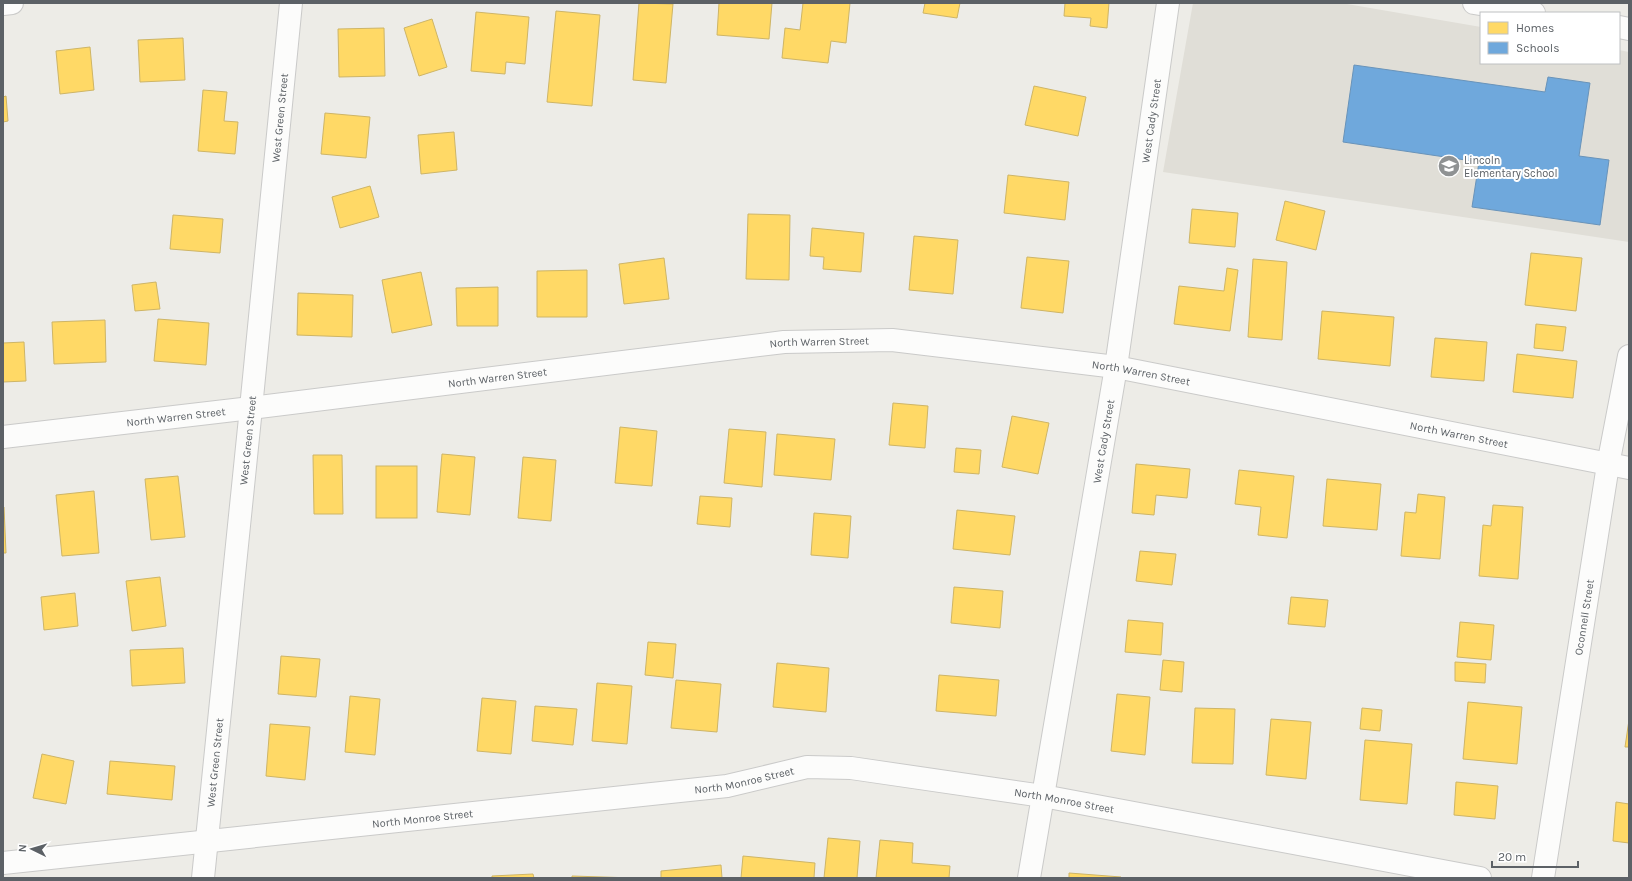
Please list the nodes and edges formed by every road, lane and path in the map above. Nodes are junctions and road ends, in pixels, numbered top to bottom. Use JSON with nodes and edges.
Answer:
{"nodes":[{"id":1,"x":12,"y":3,"type":"edge"},
{"id":2,"x":291,"y":3,"type":"edge"},
{"id":3,"x":1168,"y":3,"type":"edge"},
{"id":4,"x":1474,"y":3,"type":"edge"},
{"id":5,"x":3,"y":4,"type":"edge"},
{"id":6,"x":1528,"y":12,"type":"edge"},
{"id":7,"x":1629,"y":356,"type":"edge"},
{"id":8,"x":1116,"y":367,"type":"junction"},
{"id":9,"x":251,"y":408,"type":"junction"},
{"id":10,"x":3,"y":437,"type":"edge"},
{"id":11,"x":1608,"y":465,"type":"junction"},
{"id":12,"x":1629,"y":468,"type":"edge"},
{"id":13,"x":1043,"y":796,"type":"junction"},
{"id":14,"x":206,"y":841,"type":"junction"},
{"id":15,"x":3,"y":863,"type":"edge"},
{"id":16,"x":203,"y":878,"type":"edge"},
{"id":17,"x":1029,"y":878,"type":"edge"},
{"id":18,"x":1480,"y":878,"type":"edge"},
{"id":19,"x":1543,"y":878,"type":"edge"}],
"edges":[{"from":1,"to":5,"type":"street"},
{"from":2,"to":9,"type":"street","name":"West Green Street"},
{"from":3,"to":8,"type":"street","name":"West Cady Street"},
{"from":4,"to":6,"type":"street"},
{"from":7,"to":11,"type":"street","name":"Oconnell Street"},
{"from":8,"to":9,"type":"street","name":"North Warren Street"},
{"from":8,"to":11,"type":"street","name":"North Warren Street"},
{"from":8,"to":13,"type":"street","name":"West Cady Street"},
{"from":9,"to":10,"type":"street","name":"North Warren Street"},
{"from":9,"to":14,"type":"street","name":"West Green Street"},
{"from":11,"to":12,"type":"street","name":"North Warren Street"},
{"from":11,"to":19,"type":"street","name":"Oconnell Street"},
{"from":13,"to":14,"type":"street","name":"North Monroe Street"},
{"from":13,"to":17,"type":"street","name":"West Cady Street"},
{"from":13,"to":18,"type":"street","name":"North Monroe Street"},
{"from":14,"to":15,"type":"street","name":"North Monroe Street"},
{"from":14,"to":16,"type":"street","name":"West Green Street"}]}
